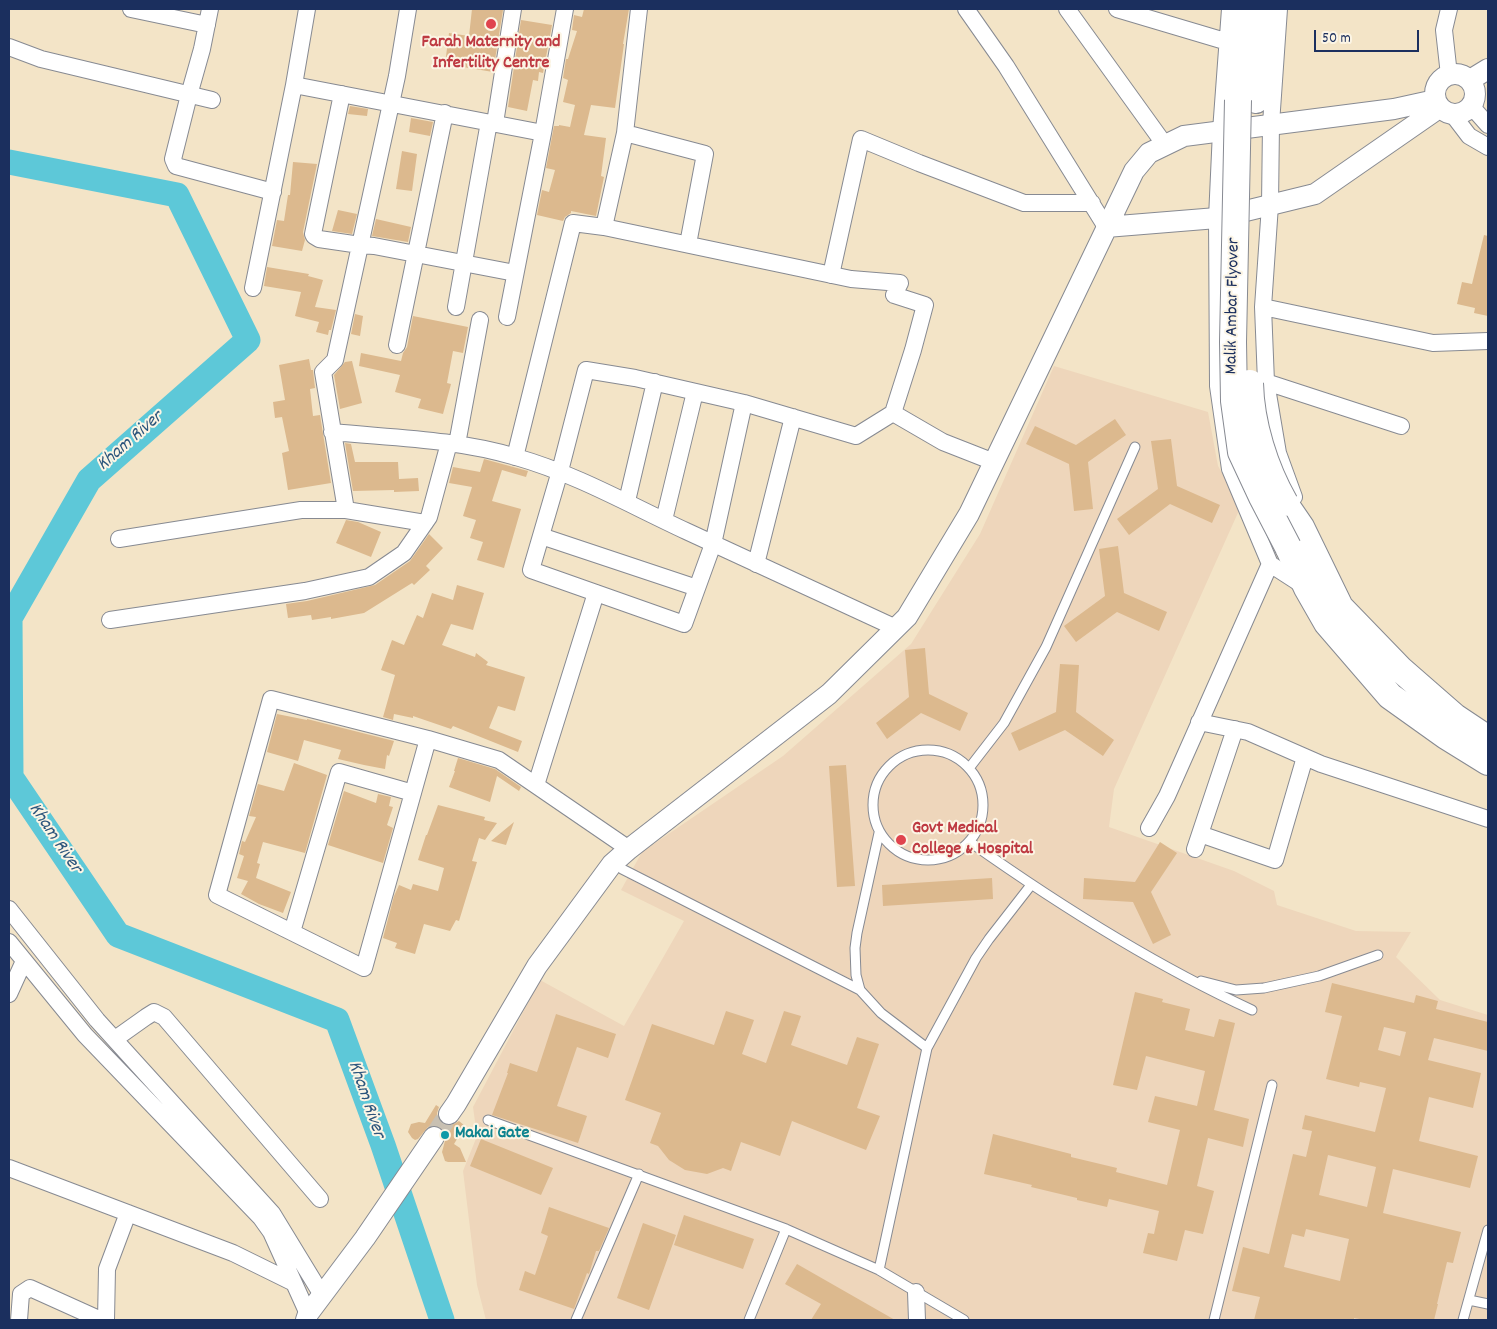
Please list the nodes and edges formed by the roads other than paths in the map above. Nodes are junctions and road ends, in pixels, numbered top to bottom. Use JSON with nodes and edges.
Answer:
{"nodes":[{"id":1,"x":131,"y":9,"type":"edge"},
{"id":2,"x":307,"y":9,"type":"edge"},
{"id":3,"x":408,"y":9,"type":"edge"},
{"id":4,"x":513,"y":9,"type":"edge"},
{"id":5,"x":565,"y":9,"type":"edge"},
{"id":6,"x":639,"y":9,"type":"edge"},
{"id":7,"x":966,"y":9,"type":"edge"},
{"id":8,"x":1067,"y":9,"type":"edge"},
{"id":9,"x":1117,"y":9,"type":"edge"},
{"id":10,"x":1230,"y":9,"type":"edge"},
{"id":11,"x":1243,"y":9,"type":"edge"},
{"id":12,"x":1263,"y":9,"type":"edge"},
{"id":13,"x":1279,"y":9,"type":"edge"},
{"id":14,"x":1449,"y":9,"type":"edge"},
{"id":15,"x":209,"y":17,"type":"edge"},
{"id":16,"x":1228,"y":42,"type":"junction"},
{"id":17,"x":9,"y":47,"type":"edge"},
{"id":18,"x":1488,"y":69,"type":"edge"},
{"id":19,"x":1449,"y":75,"type":"junction"},
{"id":20,"x":1470,"y":80,"type":"junction"},
{"id":21,"x":294,"y":85,"type":"junction"},
{"id":22,"x":342,"y":94,"type":"junction"},
{"id":23,"x":189,"y":95,"type":"junction"},
{"id":24,"x":212,"y":100,"type":"dead end"},
{"id":25,"x":391,"y":103,"type":"junction"},
{"id":26,"x":1472,"y":107,"type":"junction"},
{"id":27,"x":1443,"y":108,"type":"junction"},
{"id":28,"x":445,"y":114,"type":"junction"},
{"id":29,"x":492,"y":123,"type":"junction"},
{"id":30,"x":1271,"y":124,"type":"junction"},
{"id":31,"x":1488,"y":125,"type":"edge"},
{"id":32,"x":1221,"y":131,"type":"junction"},
{"id":33,"x":543,"y":133,"type":"junction"},
{"id":34,"x":625,"y":133,"type":"junction"},
{"id":35,"x":1165,"y":145,"type":"junction"},
{"id":36,"x":1488,"y":147,"type":"edge"},
{"id":37,"x":273,"y":192,"type":"junction"},
{"id":38,"x":1092,"y":204,"type":"junction"},
{"id":39,"x":1270,"y":205,"type":"junction"},
{"id":40,"x":1217,"y":218,"type":"junction"},
{"id":41,"x":604,"y":227,"type":"junction"},
{"id":42,"x":1106,"y":227,"type":"junction"},
{"id":43,"x":688,"y":244,"type":"junction"},
{"id":44,"x":360,"y":245,"type":"junction"},
{"id":45,"x":415,"y":254,"type":"junction"},
{"id":46,"x":464,"y":263,"type":"junction"},
{"id":47,"x":515,"y":273,"type":"junction"},
{"id":48,"x":831,"y":275,"type":"junction"},
{"id":49,"x":253,"y":288,"type":"dead end"},
{"id":50,"x":456,"y":307,"type":"dead end"},
{"id":51,"x":1263,"y":307,"type":"junction"},
{"id":52,"x":507,"y":318,"type":"dead end"},
{"id":53,"x":480,"y":320,"type":"dead end"},
{"id":54,"x":1488,"y":341,"type":"edge"},
{"id":55,"x":396,"y":346,"type":"dead end"},
{"id":56,"x":655,"y":382,"type":"junction"},
{"id":57,"x":1266,"y":382,"type":"junction"},
{"id":58,"x":695,"y":392,"type":"junction"},
{"id":59,"x":744,"y":403,"type":"junction"},
{"id":60,"x":893,"y":413,"type":"junction"},
{"id":61,"x":793,"y":417,"type":"junction"},
{"id":62,"x":1401,"y":426,"type":"dead end"},
{"id":63,"x":332,"y":432,"type":"junction"},
{"id":64,"x":453,"y":443,"type":"junction"},
{"id":65,"x":1135,"y":447,"type":"dead end"},
{"id":66,"x":515,"y":456,"type":"junction"},
{"id":67,"x":994,"y":462,"type":"junction"},
{"id":68,"x":560,"y":472,"type":"junction"},
{"id":69,"x":627,"y":501,"type":"junction"},
{"id":70,"x":346,"y":510,"type":"junction"},
{"id":71,"x":664,"y":520,"type":"junction"},
{"id":72,"x":425,"y":523,"type":"junction"},
{"id":73,"x":541,"y":536,"type":"junction"},
{"id":74,"x":1287,"y":536,"type":"junction"},
{"id":75,"x":119,"y":539,"type":"dead end"},
{"id":76,"x":713,"y":544,"type":"junction"},
{"id":77,"x":756,"y":564,"type":"junction"},
{"id":78,"x":697,"y":588,"type":"junction"},
{"id":79,"x":596,"y":592,"type":"junction"},
{"id":80,"x":110,"y":620,"type":"dead end"},
{"id":81,"x":896,"y":628,"type":"junction"},
{"id":82,"x":1199,"y":722,"type":"junction"},
{"id":83,"x":1235,"y":729,"type":"junction"},
{"id":84,"x":428,"y":739,"type":"junction"},
{"id":85,"x":1488,"y":740,"type":"edge"},
{"id":86,"x":1304,"y":756,"type":"junction"},
{"id":87,"x":1488,"y":762,"type":"edge"},
{"id":88,"x":970,"y":767,"type":"junction"},
{"id":89,"x":536,"y":785,"type":"junction"},
{"id":90,"x":413,"y":793,"type":"junction"},
{"id":91,"x":1488,"y":819,"type":"edge"},
{"id":92,"x":1149,"y":828,"type":"dead end"},
{"id":93,"x":879,"y":833,"type":"junction"},
{"id":94,"x":970,"y":842,"type":"junction"},
{"id":95,"x":628,"y":849,"type":"junction"},
{"id":96,"x":622,"y":869,"type":"dead end"},
{"id":97,"x":1032,"y":885,"type":"junction"},
{"id":98,"x":9,"y":909,"type":"edge"},
{"id":99,"x":292,"y":932,"type":"junction"},
{"id":100,"x":9,"y":942,"type":"edge"},
{"id":101,"x":1378,"y":955,"type":"dead end"},
{"id":102,"x":24,"y":960,"type":"junction"},
{"id":103,"x":1186,"y":978,"type":"junction"},
{"id":104,"x":860,"y":990,"type":"junction"},
{"id":105,"x":9,"y":994,"type":"edge"},
{"id":106,"x":1252,"y":1010,"type":"dead end"},
{"id":107,"x":115,"y":1039,"type":"junction"},
{"id":108,"x":927,"y":1048,"type":"junction"},
{"id":109,"x":1272,"y":1085,"type":"dead end"},
{"id":110,"x":449,"y":1114,"type":"tunnel mouth"},
{"id":111,"x":488,"y":1120,"type":"dead end"},
{"id":112,"x":434,"y":1137,"type":"tunnel mouth"},
{"id":113,"x":9,"y":1168,"type":"edge"},
{"id":114,"x":638,"y":1174,"type":"junction"},
{"id":115,"x":320,"y":1199,"type":"dead end"},
{"id":116,"x":128,"y":1213,"type":"junction"},
{"id":117,"x":786,"y":1229,"type":"junction"},
{"id":118,"x":1488,"y":1230,"type":"edge"},
{"id":119,"x":879,"y":1270,"type":"junction"},
{"id":120,"x":294,"y":1283,"type":"junction"},
{"id":121,"x":916,"y":1292,"type":"junction"},
{"id":122,"x":322,"y":1295,"type":"junction"},
{"id":123,"x":1469,"y":1300,"type":"junction"},
{"id":124,"x":1488,"y":1304,"type":"edge"},
{"id":125,"x":307,"y":1317,"type":"edge"},
{"id":126,"x":19,"y":1320,"type":"edge"},
{"id":127,"x":101,"y":1320,"type":"edge"},
{"id":128,"x":106,"y":1320,"type":"edge"},
{"id":129,"x":576,"y":1320,"type":"edge"},
{"id":130,"x":749,"y":1320,"type":"edge"},
{"id":131,"x":917,"y":1320,"type":"edge"},
{"id":132,"x":964,"y":1320,"type":"edge"},
{"id":133,"x":1214,"y":1320,"type":"edge"},
{"id":134,"x":1463,"y":1320,"type":"edge"}],
"edges":[{"from":1,"to":15,"type":"street"},
{"from":2,"to":21,"type":"street"},
{"from":3,"to":25,"type":"street"},
{"from":4,"to":29,"type":"street"},
{"from":5,"to":33,"type":"street"},
{"from":6,"to":34,"type":"street"},
{"from":7,"to":38,"type":"street"},
{"from":8,"to":35,"type":"street"},
{"from":9,"to":16,"type":"street"},
{"from":10,"to":16,"type":"street"},
{"from":11,"to":74,"type":"main road","name":"Malik Ambar Flyover","bridge":true},
{"from":12,"to":74,"type":"main road","name":"Malik Ambar Flyover","bridge":true},
{"from":13,"to":30,"type":"street"},
{"from":14,"to":19,"type":"street"},
{"from":15,"to":23,"type":"street"},
{"from":16,"to":32,"type":"street"},
{"from":17,"to":23,"type":"street"},
{"from":18,"to":20,"type":"street"},
{"from":19,"to":20,"type":"street"},
{"from":19,"to":27,"type":"street"},
{"from":20,"to":26,"type":"street"},
{"from":21,"to":22,"type":"street"},
{"from":21,"to":37,"type":"street"},
{"from":22,"to":25,"type":"street"},
{"from":22,"to":44,"type":"street"},
{"from":23,"to":24,"type":"street"},
{"from":23,"to":37,"type":"street"},
{"from":25,"to":28,"type":"street"},
{"from":25,"to":44,"type":"street"},
{"from":26,"to":27,"type":"street"},
{"from":26,"to":31,"type":"street"},
{"from":27,"to":30,"type":"street"},
{"from":27,"to":36,"type":"street"},
{"from":27,"to":39,"type":"street"},
{"from":28,"to":29,"type":"street"},
{"from":28,"to":45,"type":"street"},
{"from":29,"to":33,"type":"street"},
{"from":29,"to":46,"type":"street"},
{"from":30,"to":32,"type":"street"},
{"from":30,"to":39,"type":"street"},
{"from":32,"to":35,"type":"street"},
{"from":32,"to":40,"type":"street"},
{"from":33,"to":47,"type":"street"},
{"from":34,"to":41,"type":"street"},
{"from":34,"to":43,"type":"street"},
{"from":35,"to":42,"type":"street"},
{"from":37,"to":49,"type":"street"},
{"from":38,"to":42,"type":"street"},
{"from":38,"to":48,"type":"street"},
{"from":39,"to":40,"type":"street"},
{"from":39,"to":51,"type":"street"},
{"from":40,"to":42,"type":"street"},
{"from":40,"to":74,"type":"street"},
{"from":41,"to":43,"type":"street"},
{"from":41,"to":66,"type":"street"},
{"from":42,"to":67,"type":"street"},
{"from":43,"to":48,"type":"street"},
{"from":44,"to":45,"type":"street"},
{"from":44,"to":63,"type":"street"},
{"from":45,"to":46,"type":"street"},
{"from":45,"to":55,"type":"street"},
{"from":46,"to":47,"type":"street"},
{"from":46,"to":50,"type":"street"},
{"from":47,"to":52,"type":"street"},
{"from":48,"to":60,"type":"street"},
{"from":51,"to":54,"type":"street"},
{"from":51,"to":57,"type":"street"},
{"from":53,"to":64,"type":"street"},
{"from":56,"to":58,"type":"street"},
{"from":56,"to":68,"type":"street"},
{"from":56,"to":69,"type":"street"},
{"from":57,"to":62,"type":"street"},
{"from":57,"to":74,"type":"street"},
{"from":58,"to":59,"type":"street"},
{"from":58,"to":71,"type":"street"},
{"from":59,"to":61,"type":"street"},
{"from":59,"to":76,"type":"street"},
{"from":60,"to":61,"type":"street"},
{"from":60,"to":67,"type":"street"},
{"from":61,"to":77,"type":"street"},
{"from":63,"to":64,"type":"street"},
{"from":63,"to":70,"type":"street"},
{"from":64,"to":66,"type":"street"},
{"from":64,"to":72,"type":"street"},
{"from":65,"to":88,"type":"lane"},
{"from":66,"to":68,"type":"street"},
{"from":67,"to":81,"type":"street"},
{"from":68,"to":69,"type":"street"},
{"from":68,"to":73,"type":"street"},
{"from":69,"to":71,"type":"street"},
{"from":70,"to":72,"type":"street"},
{"from":70,"to":75,"type":"street"},
{"from":71,"to":76,"type":"street"},
{"from":72,"to":80,"type":"street"},
{"from":73,"to":78,"type":"street"},
{"from":73,"to":79,"type":"street"},
{"from":74,"to":82,"type":"street"},
{"from":74,"to":85,"type":"main road"},
{"from":74,"to":87,"type":"main road","name":"Malik Ambar Flyover"},
{"from":76,"to":77,"type":"street"},
{"from":76,"to":78,"type":"street"},
{"from":77,"to":81,"type":"street"},
{"from":78,"to":79,"type":"street"},
{"from":79,"to":89,"type":"street"},
{"from":81,"to":95,"type":"street"},
{"from":82,"to":83,"type":"street"},
{"from":82,"to":92,"type":"street"},
{"from":83,"to":86,"type":"street"},
{"from":83,"to":86,"type":"street"},
{"from":84,"to":89,"type":"street"},
{"from":84,"to":90,"type":"street"},
{"from":84,"to":99,"type":"street"},
{"from":86,"to":91,"type":"street"},
{"from":88,"to":93,"type":"lane"},
{"from":88,"to":94,"type":"lane"},
{"from":89,"to":95,"type":"street"},
{"from":90,"to":99,"type":"street"},
{"from":90,"to":99,"type":"street"},
{"from":93,"to":94,"type":"lane"},
{"from":93,"to":104,"type":"lane"},
{"from":94,"to":97,"type":"lane"},
{"from":95,"to":110,"type":"street"},
{"from":96,"to":104,"type":"lane"},
{"from":97,"to":103,"type":"lane"},
{"from":97,"to":108,"type":"lane"},
{"from":98,"to":107,"type":"street"},
{"from":100,"to":102,"type":"street"},
{"from":101,"to":103,"type":"lane"},
{"from":102,"to":105,"type":"street"},
{"from":102,"to":120,"type":"street"},
{"from":103,"to":106,"type":"lane"},
{"from":104,"to":108,"type":"lane"},
{"from":107,"to":115,"type":"street"},
{"from":107,"to":122,"type":"street"},
{"from":108,"to":119,"type":"lane"},
{"from":109,"to":133,"type":"lane"},
{"from":111,"to":114,"type":"lane"},
{"from":112,"to":122,"type":"street"},
{"from":113,"to":116,"type":"street"},
{"from":114,"to":117,"type":"lane"},
{"from":114,"to":129,"type":"lane"},
{"from":116,"to":120,"type":"street"},
{"from":116,"to":128,"type":"street"},
{"from":117,"to":119,"type":"lane"},
{"from":117,"to":130,"type":"lane"},
{"from":118,"to":123,"type":"lane"},
{"from":119,"to":121,"type":"lane"},
{"from":120,"to":125,"type":"street"},
{"from":121,"to":131,"type":"street"},
{"from":121,"to":132,"type":"lane"},
{"from":122,"to":125,"type":"street"},
{"from":123,"to":124,"type":"lane"},
{"from":123,"to":134,"type":"lane"},
{"from":126,"to":127,"type":"street"}]}
